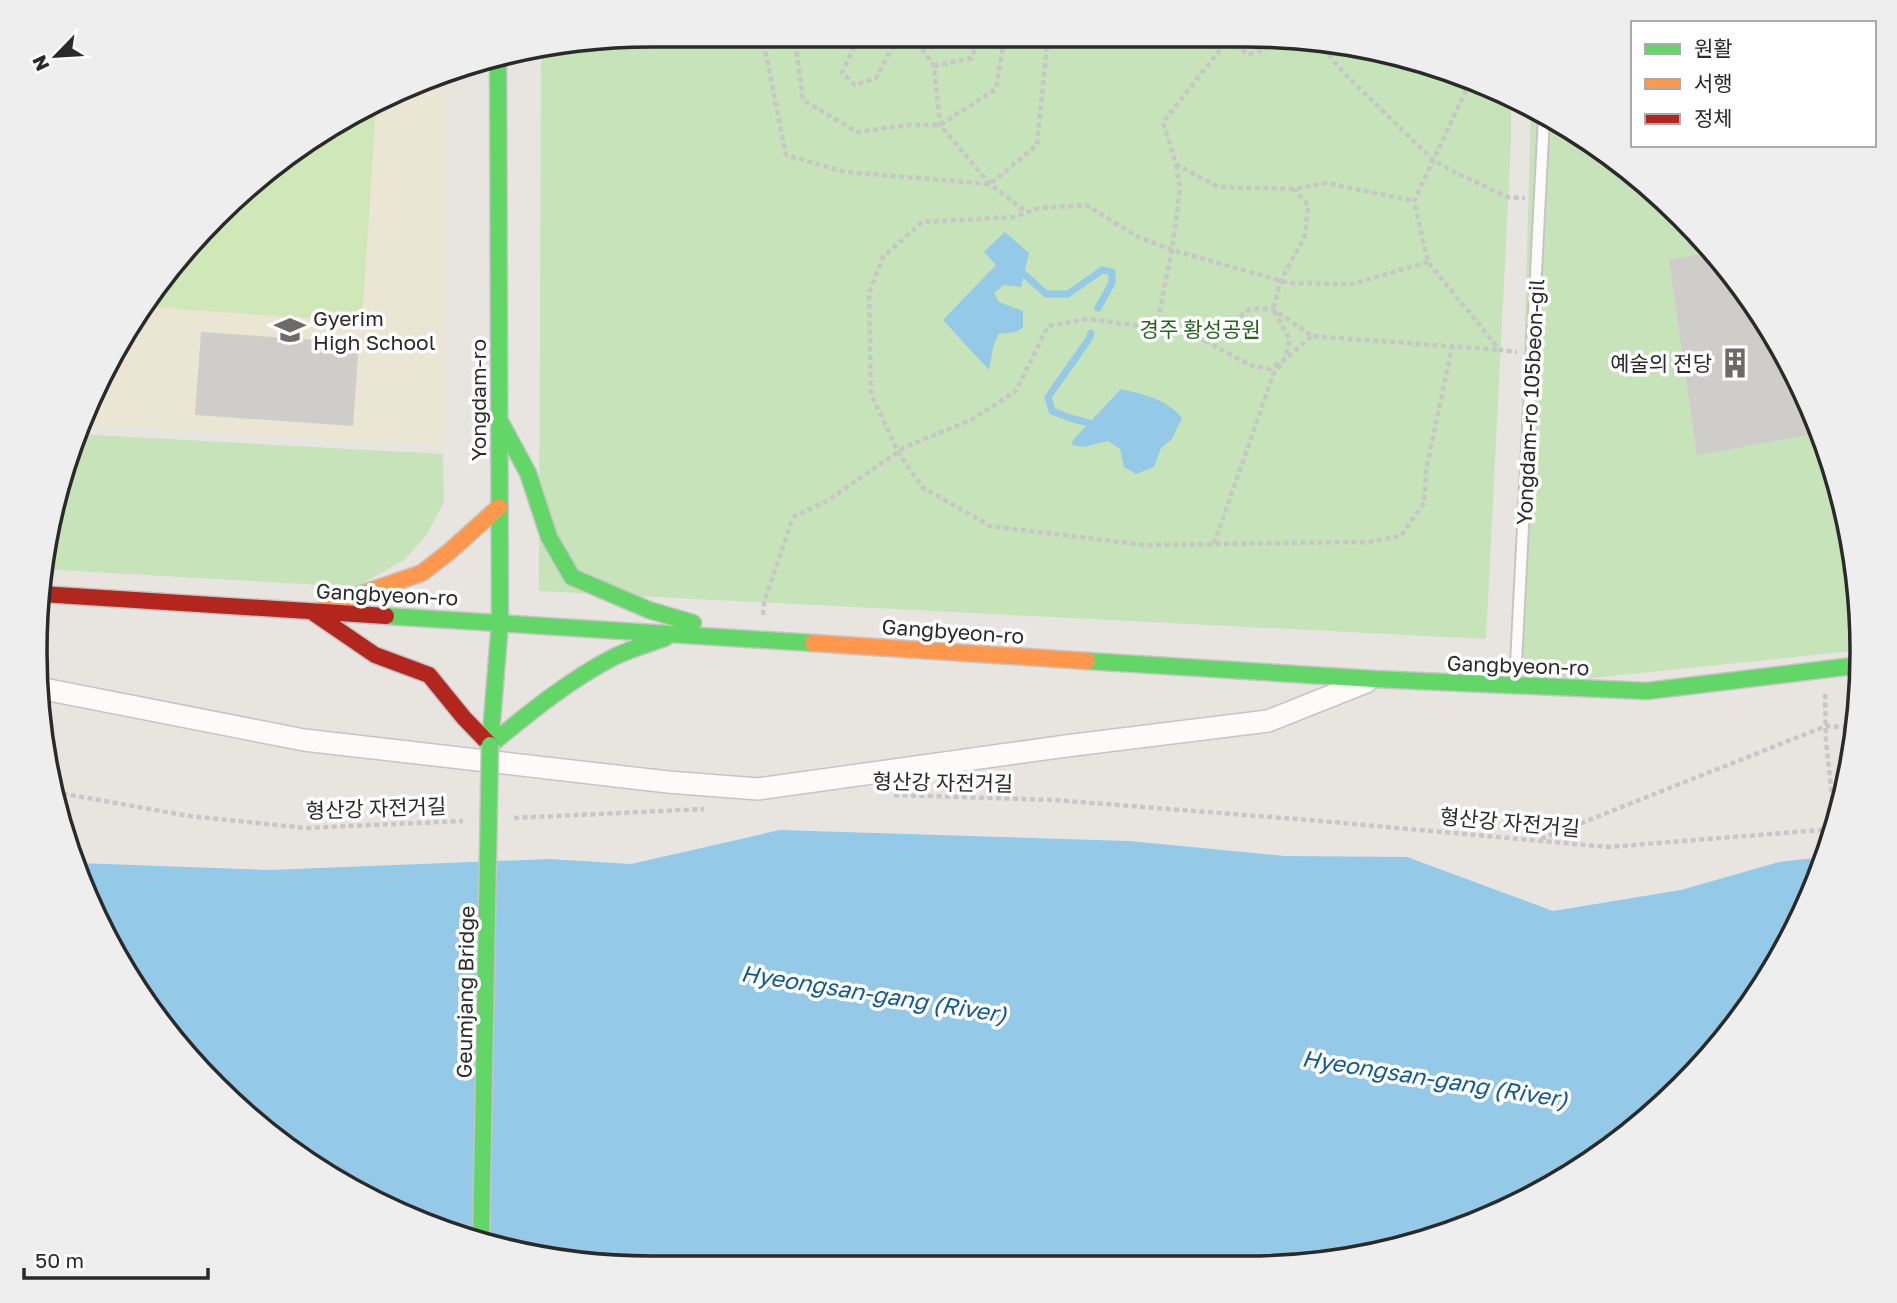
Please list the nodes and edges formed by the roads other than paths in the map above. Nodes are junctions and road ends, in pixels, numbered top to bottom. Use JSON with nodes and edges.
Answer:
{"nodes":[{"id":1,"x":498,"y":67,"type":"edge"},
{"id":2,"x":1544,"y":126,"type":"edge"},
{"id":3,"x":499,"y":420,"type":"junction"},
{"id":4,"x":499,"y":507,"type":"junction"},
{"id":5,"x":50,"y":595,"type":"edge"},
{"id":6,"x":310,"y":611,"type":"junction"},
{"id":7,"x":500,"y":622,"type":"junction"},
{"id":8,"x":677,"y":634,"type":"junction"},
{"id":9,"x":754,"y":639,"type":"junction"},
{"id":10,"x":1849,"y":667,"type":"edge"},
{"id":11,"x":1374,"y":679,"type":"junction"},
{"id":12,"x":1515,"y":686,"type":"junction"},
{"id":13,"x":49,"y":691,"type":"edge"},
{"id":14,"x":490,"y":745,"type":"junction"},
{"id":15,"x":481,"y":1231,"type":"edge"}],
"edges":[{"from":1,"to":3,"type":"main road","name":"Yongdam-ro"},
{"from":2,"to":12,"type":"lane","name":"Yongdam-ro 105beon-gil"},
{"from":3,"to":4,"type":"main road","name":"Yongdam-ro"},
{"from":3,"to":9,"type":"main road"},
{"from":4,"to":6,"type":"main road"},
{"from":4,"to":7,"type":"main road","name":"Yongdam-ro"},
{"from":5,"to":6,"type":"main road","name":"Gangbyeon-ro"},
{"from":6,"to":7,"type":"main road","name":"Gangbyeon-ro"},
{"from":6,"to":14,"type":"main road"},
{"from":7,"to":8,"type":"main road","name":"Gangbyeon-ro"},
{"from":7,"to":14,"type":"main road","name":"Yongdam-ro"},
{"from":8,"to":9,"type":"main road","name":"Gangbyeon-ro"},
{"from":8,"to":14,"type":"main road"},
{"from":9,"to":11,"type":"main road","name":"Gangbyeon-ro"},
{"from":10,"to":12,"type":"main road","name":"Gangbyeon-ro"},
{"from":11,"to":12,"type":"main road","name":"Gangbyeon-ro"},
{"from":11,"to":13,"type":"street"},
{"from":14,"to":15,"type":"main road","name":"Geumjang Bridge","bridge":true}]}
